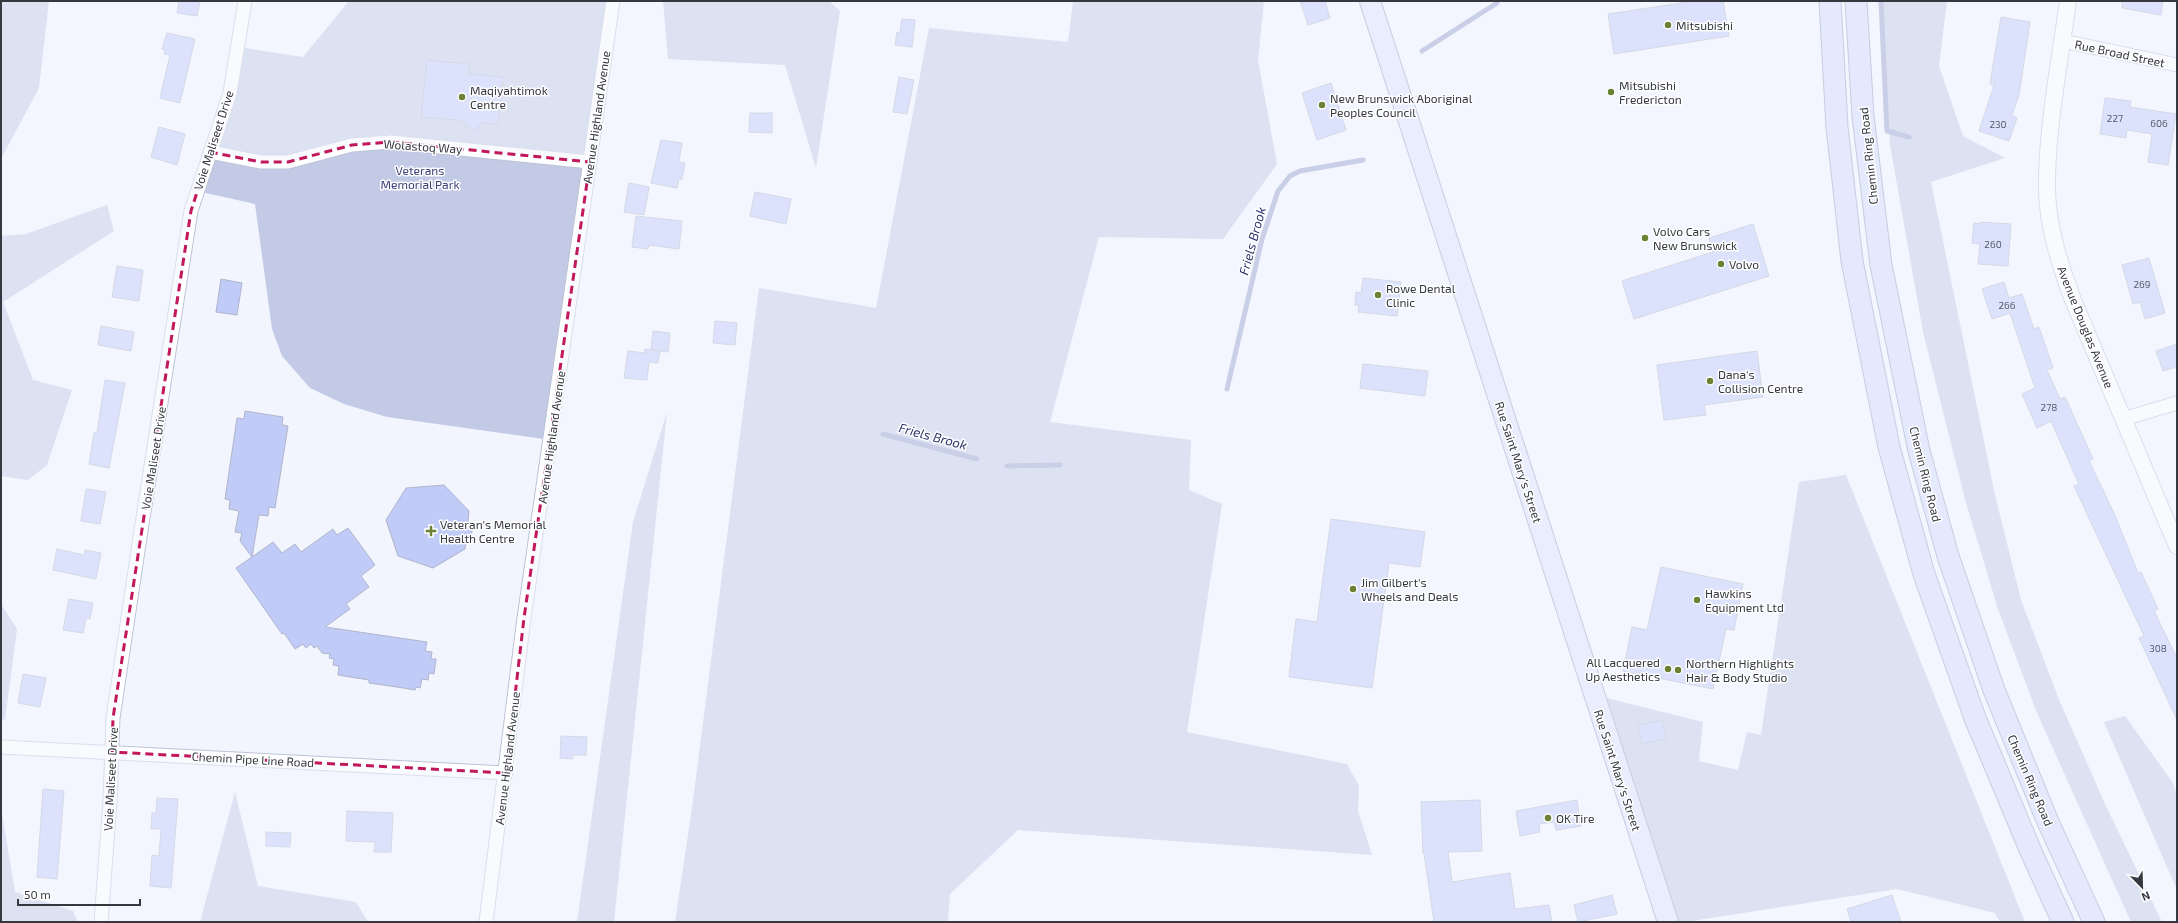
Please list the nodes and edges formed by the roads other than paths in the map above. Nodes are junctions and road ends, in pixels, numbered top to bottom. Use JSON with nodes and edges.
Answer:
{"nodes":[{"id":1,"x":245,"y":1,"type":"edge"},
{"id":2,"x":613,"y":1,"type":"edge"},
{"id":3,"x":1370,"y":1,"type":"edge"},
{"id":4,"x":1830,"y":1,"type":"edge"},
{"id":5,"x":1856,"y":1,"type":"edge"},
{"id":6,"x":2068,"y":1,"type":"edge"},
{"id":7,"x":2063,"y":41,"type":"junction"},
{"id":8,"x":2177,"y":65,"type":"edge"},
{"id":9,"x":210,"y":152,"type":"junction"},
{"id":10,"x":590,"y":162,"type":"junction"},
{"id":11,"x":2177,"y":404,"type":"edge"},
{"id":12,"x":2123,"y":419,"type":"junction"},
{"id":13,"x":2177,"y":546,"type":"edge"},
{"id":14,"x":1,"y":747,"type":"edge"},
{"id":15,"x":112,"y":752,"type":"junction"},
{"id":16,"x":506,"y":773,"type":"junction"},
{"id":17,"x":101,"y":922,"type":"edge"},
{"id":18,"x":486,"y":922,"type":"edge"},
{"id":19,"x":1668,"y":922,"type":"edge"},
{"id":20,"x":2063,"y":922,"type":"edge"},
{"id":21,"x":2094,"y":922,"type":"edge"}],
"edges":[{"from":1,"to":9,"type":"street","name":"Voie Maliseet Drive"},
{"from":2,"to":10,"type":"street","name":"Avenue Highland Avenue"},
{"from":3,"to":19,"type":"main road","name":"Rue Saint Mary's Street"},
{"from":4,"to":20,"type":"highway"},
{"from":5,"to":21,"type":"highway","name":"Chemin Ring Road"},
{"from":6,"to":7,"type":"street","name":"Avenue Douglas Avenue"},
{"from":7,"to":8,"type":"street","name":"Rue Broad Street"},
{"from":7,"to":12,"type":"street","name":"Avenue Douglas Avenue"},
{"from":9,"to":10,"type":"street","name":"Wolastoq Way"},
{"from":9,"to":15,"type":"street","name":"Voie Maliseet Drive"},
{"from":10,"to":16,"type":"street","name":"Avenue Highland Avenue"},
{"from":11,"to":12,"type":"street"},
{"from":12,"to":13,"type":"street","name":"Avenue Douglas Avenue"},
{"from":14,"to":15,"type":"street","name":"Chemin Pipe Line Road"},
{"from":15,"to":16,"type":"street","name":"Chemin Pipe Line Road"},
{"from":15,"to":17,"type":"street","name":"Voie Maliseet Drive"},
{"from":16,"to":18,"type":"street","name":"Avenue Highland Avenue"}]}
